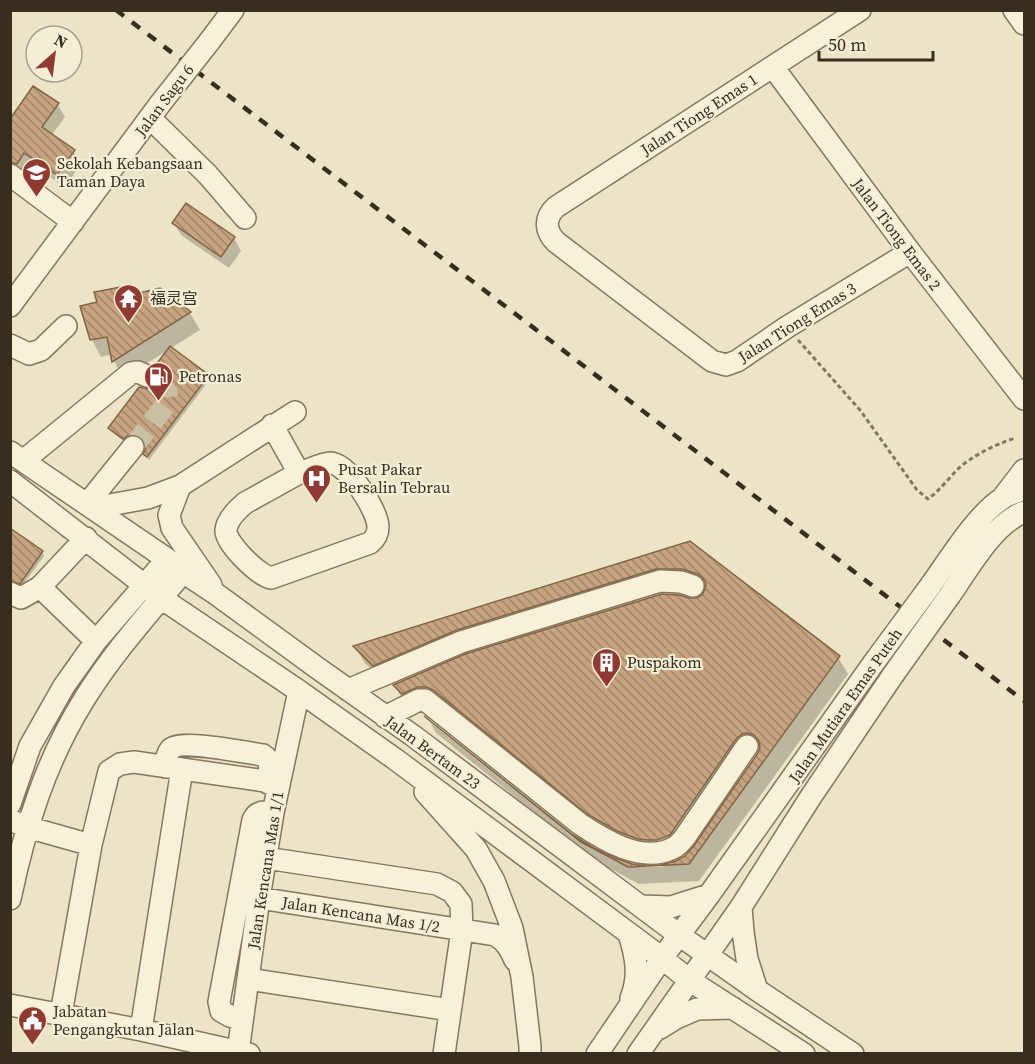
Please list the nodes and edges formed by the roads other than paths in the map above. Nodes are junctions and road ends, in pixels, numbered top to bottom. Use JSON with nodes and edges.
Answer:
{"nodes":[{"id":1,"x":233,"y":10,"type":"edge"},
{"id":2,"x":860,"y":10,"type":"edge"},
{"id":3,"x":1014,"y":10,"type":"edge"},
{"id":4,"x":1024,"y":24,"type":"edge"},
{"id":5,"x":773,"y":67,"type":"junction"},
{"id":6,"x":155,"y":111,"type":"junction"},
{"id":7,"x":10,"y":175,"type":"edge"},
{"id":8,"x":245,"y":218,"type":"dead end"},
{"id":9,"x":73,"y":222,"type":"junction"},
{"id":10,"x":547,"y":225,"type":"joint"},
{"id":11,"x":910,"y":252,"type":"junction"},
{"id":12,"x":10,"y":306,"type":"edge"},
{"id":13,"x":66,"y":326,"type":"dead end"},
{"id":14,"x":10,"y":345,"type":"edge"},
{"id":15,"x":147,"y":376,"type":"dead end"},
{"id":16,"x":1024,"y":399,"type":"edge"},
{"id":17,"x":295,"y":412,"type":"dead end"},
{"id":18,"x":272,"y":425,"type":"junction"},
{"id":19,"x":134,"y":447,"type":"tunnel mouth"},
{"id":20,"x":17,"y":457,"type":"edge"},
{"id":21,"x":1024,"y":470,"type":"edge"},
{"id":22,"x":299,"y":473,"type":"junction"},
{"id":23,"x":180,"y":486,"type":"junction"},
{"id":24,"x":13,"y":489,"type":"edge"},
{"id":25,"x":1024,"y":489,"type":"edge"},
{"id":26,"x":1002,"y":498,"type":"junction"},
{"id":27,"x":90,"y":506,"type":"junction"},
{"id":28,"x":1024,"y":512,"type":"edge"},
{"id":29,"x":86,"y":538,"type":"junction"},
{"id":30,"x":175,"y":565,"type":"junction"},
{"id":31,"x":693,"y":586,"type":"dead end"},
{"id":32,"x":40,"y":587,"type":"junction"},
{"id":33,"x":940,"y":590,"type":"junction"},
{"id":34,"x":153,"y":591,"type":"junction"},
{"id":35,"x":10,"y":593,"type":"edge"},
{"id":36,"x":216,"y":594,"type":"junction"},
{"id":37,"x":96,"y":641,"type":"junction"},
{"id":38,"x":348,"y":690,"type":"junction"},
{"id":39,"x":299,"y":691,"type":"junction"},
{"id":40,"x":385,"y":717,"type":"junction"},
{"id":41,"x":747,"y":746,"type":"dead end"},
{"id":42,"x":395,"y":759,"type":"junction"},
{"id":43,"x":173,"y":768,"type":"junction"},
{"id":44,"x":274,"y":783,"type":"junction"},
{"id":45,"x":10,"y":804,"type":"edge"},
{"id":46,"x":273,"y":813,"type":"junction"},
{"id":47,"x":19,"y":824,"type":"edge"},
{"id":48,"x":91,"y":845,"type":"junction"},
{"id":49,"x":266,"y":858,"type":"junction"},
{"id":50,"x":709,"y":895,"type":"junction"},
{"id":51,"x":259,"y":898,"type":"junction"},
{"id":52,"x":10,"y":899,"type":"edge"},
{"id":53,"x":641,"y":906,"type":"junction"},
{"id":54,"x":741,"y":906,"type":"junction"},
{"id":55,"x":462,"y":930,"type":"junction"},
{"id":56,"x":629,"y":934,"type":"junction"},
{"id":57,"x":679,"y":935,"type":"junction"},
{"id":58,"x":707,"y":955,"type":"junction"},
{"id":59,"x":662,"y":958,"type":"junction"},
{"id":60,"x":522,"y":977,"type":"junction"},
{"id":61,"x":248,"y":979,"type":"junction"},
{"id":62,"x":689,"y":980,"type":"junction"},
{"id":63,"x":758,"y":990,"type":"junction"},
{"id":64,"x":10,"y":1005,"type":"edge"},
{"id":65,"x":733,"y":1008,"type":"junction"},
{"id":66,"x":450,"y":1010,"type":"junction"},
{"id":67,"x":61,"y":1014,"type":"junction"},
{"id":68,"x":624,"y":1015,"type":"junction"},
{"id":69,"x":242,"y":1020,"type":"junction"},
{"id":70,"x":141,"y":1030,"type":"junction"},
{"id":71,"x":651,"y":1035,"type":"junction"},
{"id":72,"x":244,"y":1052,"type":"edge"},
{"id":73,"x":444,"y":1053,"type":"edge"},
{"id":74,"x":530,"y":1053,"type":"edge"},
{"id":75,"x":597,"y":1053,"type":"edge"},
{"id":76,"x":638,"y":1053,"type":"edge"},
{"id":77,"x":804,"y":1053,"type":"edge"},
{"id":78,"x":853,"y":1053,"type":"edge"}],
"edges":[{"from":1,"to":6,"type":"street","name":"Jalan Sagu 6","bridge":true},
{"from":2,"to":5,"type":"street","name":"Jalan Tiong Emas 1"},
{"from":3,"to":4,"type":"street"},
{"from":5,"to":10,"type":"street","name":"Jalan Tiong Emas 1"},
{"from":5,"to":11,"type":"street","name":"Jalan Tiong Emas 2"},
{"from":6,"to":8,"type":"street"},
{"from":6,"to":9,"type":"street","name":"Jalan Sagu 6"},
{"from":7,"to":9,"type":"street"},
{"from":9,"to":12,"type":"street","name":"Jalan Sagu 6"},
{"from":10,"to":11,"type":"street","name":"Jalan Tiong Emas 3"},
{"from":11,"to":16,"type":"street","name":"Jalan Tiong Emas 2"},
{"from":13,"to":14,"type":"street"},
{"from":15,"to":20,"type":"street"},
{"from":17,"to":18,"type":"street"},
{"from":18,"to":22,"type":"street"},
{"from":18,"to":23,"type":"street"},
{"from":19,"to":27,"type":"street"},
{"from":20,"to":27,"type":"street","name":"Jalan Bertam 23"},
{"from":21,"to":26,"type":"street"},
{"from":22,"to":22,"type":"street"},
{"from":23,"to":27,"type":"street"},
{"from":23,"to":36,"type":"street"},
{"from":24,"to":29,"type":"street","name":"Jalan Bertam 23"},
{"from":25,"to":26,"type":"street","name":"Jalan Mutiara Emas Puteh"},
{"from":26,"to":33,"type":"street","name":"Jalan Mutiara Emas Puteh"},
{"from":27,"to":30,"type":"street","name":"Jalan Bertam 23"},
{"from":28,"to":33,"type":"street","name":"Jalan Mutiara Emas Puteh"},
{"from":29,"to":32,"type":"street"},
{"from":29,"to":34,"type":"street","name":"Jalan Bertam 23"},
{"from":30,"to":34,"type":"street"},
{"from":30,"to":36,"type":"street","name":"Jalan Bertam 23"},
{"from":31,"to":38,"type":"street"},
{"from":32,"to":35,"type":"street"},
{"from":32,"to":37,"type":"street"},
{"from":33,"to":50,"type":"street","name":"Jalan Mutiara Emas Puteh","bridge":true},
{"from":33,"to":54,"type":"street","name":"Jalan Mutiara Emas Puteh","bridge":true},
{"from":34,"to":37,"type":"street"},
{"from":34,"to":39,"type":"street","name":"Jalan Bertam 23"},
{"from":34,"to":47,"type":"street"},
{"from":36,"to":38,"type":"street","name":"Jalan Bertam 23"},
{"from":37,"to":45,"type":"street"},
{"from":38,"to":40,"type":"street","name":"Jalan Bertam 23"},
{"from":39,"to":42,"type":"street","name":"Jalan Bertam 23"},
{"from":39,"to":44,"type":"street","name":"Jalan Kencana Mas 1/1"},
{"from":40,"to":41,"type":"street"},
{"from":40,"to":53,"type":"street","name":"Jalan Bertam 23"},
{"from":42,"to":56,"type":"street","name":"Jalan Bertam 23"},
{"from":42,"to":60,"type":"street"},
{"from":43,"to":44,"type":"street"},
{"from":43,"to":48,"type":"street"},
{"from":43,"to":70,"type":"street"},
{"from":44,"to":46,"type":"street","name":"Jalan Kencana Mas 1/1"},
{"from":46,"to":49,"type":"street","name":"Jalan Kencana Mas 1/1"},
{"from":46,"to":69,"type":"street"},
{"from":47,"to":48,"type":"street"},
{"from":47,"to":52,"type":"street"},
{"from":48,"to":67,"type":"street"},
{"from":49,"to":51,"type":"street","name":"Jalan Kencana Mas 1/1"},
{"from":49,"to":55,"type":"street","name":"Jalan Kencana Mas 1/2"},
{"from":50,"to":53,"type":"street"},
{"from":50,"to":57,"type":"street","name":"Jalan Mutiara Emas Puteh"},
{"from":51,"to":55,"type":"street","name":"Jalan Kencana Mas 1/2"},
{"from":51,"to":61,"type":"street","name":"Jalan Kencana Mas 1/1"},
{"from":53,"to":57,"type":"street","name":"Jalan Bertam 23"},
{"from":54,"to":58,"type":"street","name":"Jalan Mutiara Emas Puteh"},
{"from":54,"to":63,"type":"street"},
{"from":55,"to":60,"type":"street","name":"Jalan Kencana Mas 1/2"},
{"from":55,"to":66,"type":"street"},
{"from":56,"to":59,"type":"street","name":"Jalan Bertam 23"},
{"from":56,"to":68,"type":"street"},
{"from":57,"to":58,"type":"street","name":"Jalan Bertam 23"},
{"from":57,"to":59,"type":"street","name":"Jalan Mutiara Emas Puteh"},
{"from":58,"to":62,"type":"street","name":"Jalan Mutiara Emas Puteh"},
{"from":58,"to":63,"type":"street","name":"Jalan Bertam 23"},
{"from":59,"to":62,"type":"street","name":"Jalan Bertam 23"},
{"from":59,"to":68,"type":"street"},
{"from":60,"to":74,"type":"street"},
{"from":61,"to":66,"type":"street"},
{"from":61,"to":69,"type":"street","name":"Jalan Kencana Mas 1/1"},
{"from":62,"to":65,"type":"street","name":"Jalan Bertam 23"},
{"from":62,"to":71,"type":"street"},
{"from":63,"to":78,"type":"street","name":"Jalan Bertam 23"},
{"from":64,"to":67,"type":"street"},
{"from":65,"to":71,"type":"street"},
{"from":65,"to":77,"type":"street","name":"Jalan Bertam 23"},
{"from":66,"to":73,"type":"street"},
{"from":67,"to":70,"type":"street"},
{"from":68,"to":75,"type":"street"},
{"from":69,"to":72,"type":"street","name":"Jalan Kencana Mas 1/1"},
{"from":70,"to":72,"type":"street"},
{"from":71,"to":76,"type":"street"}]}
